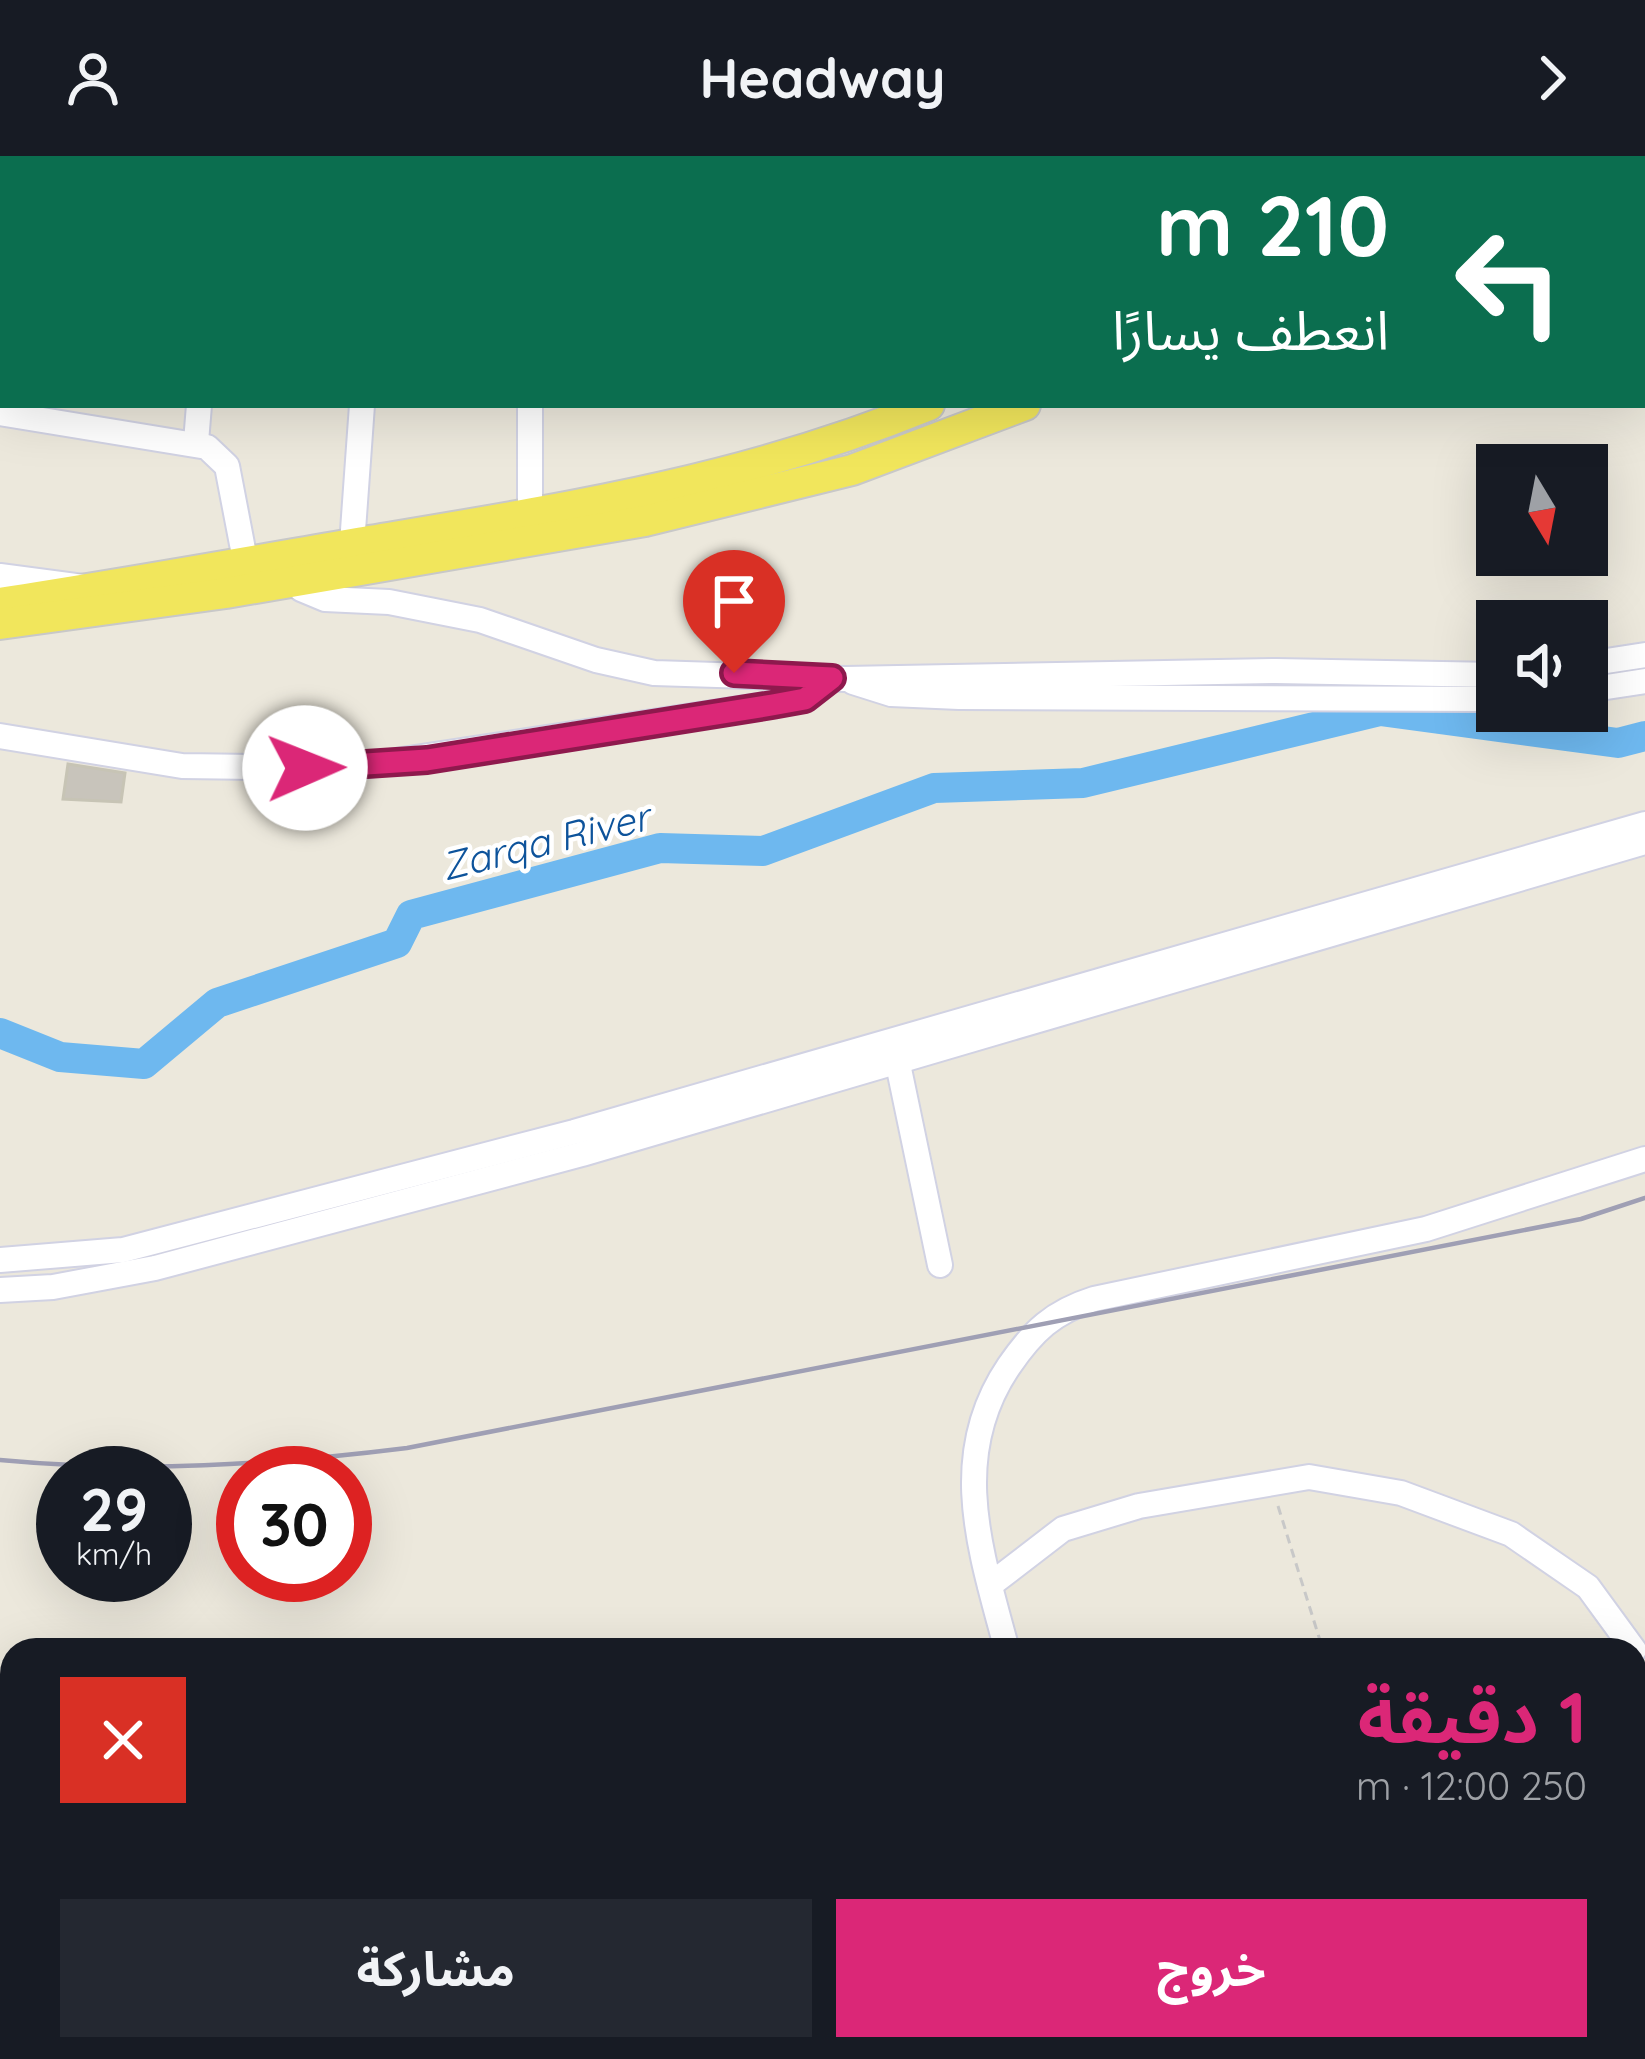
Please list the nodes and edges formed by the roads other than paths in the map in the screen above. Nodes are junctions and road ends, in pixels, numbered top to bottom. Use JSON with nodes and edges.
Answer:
{"nodes":[{"id":1,"x":199,"y":408,"type":"edge"},
{"id":2,"x":362,"y":408,"type":"edge"},
{"id":3,"x":530,"y":408,"type":"edge"},
{"id":4,"x":921,"y":408,"type":"edge"},
{"id":5,"x":1017,"y":408,"type":"edge"},
{"id":6,"x":37,"y":412,"type":"edge"},
{"id":7,"x":0,"y":413,"type":"edge"},
{"id":8,"x":196,"y":442,"type":"junction"},
{"id":9,"x":530,"y":514,"type":"junction"},
{"id":10,"x":352,"y":544,"type":"junction"},
{"id":11,"x":383,"y":564,"type":"junction"},
{"id":12,"x":246,"y":566,"type":"junction"},
{"id":13,"x":290,"y":568,"type":"junction"},
{"id":14,"x":0,"y":576,"type":"edge"},
{"id":15,"x":94,"y":601,"type":"junction"},
{"id":16,"x":389,"y":602,"type":"junction"},
{"id":17,"x":0,"y":603,"type":"edge"},
{"id":18,"x":0,"y":624,"type":"edge"},
{"id":19,"x":1608,"y":665,"type":"edge"},
{"id":20,"x":1643,"y":667,"type":"edge"},
{"id":21,"x":1476,"y":675,"type":"edge"},
{"id":22,"x":839,"y":679,"type":"junction"},
{"id":23,"x":1608,"y":681,"type":"edge"},
{"id":24,"x":1476,"y":699,"type":"edge"},
{"id":25,"x":0,"y":736,"type":"edge"},
{"id":26,"x":1642,"y":834,"type":"edge"},
{"id":27,"x":896,"y":1052,"type":"junction"},
{"id":28,"x":578,"y":1143,"type":"junction"},
{"id":29,"x":1645,"y":1159,"type":"edge"},
{"id":30,"x":0,"y":1260,"type":"edge"},
{"id":31,"x":940,"y":1265,"type":"dead end"},
{"id":32,"x":0,"y":1290,"type":"edge"},
{"id":33,"x":990,"y":1585,"type":"junction"},
{"id":34,"x":1004,"y":1638,"type":"edge"},
{"id":35,"x":1625,"y":1638,"type":"edge"}],
"edges":[{"from":1,"to":8,"type":"street"},
{"from":2,"to":10,"type":"street"},
{"from":3,"to":9,"type":"street"},
{"from":4,"to":9,"type":"main road"},
{"from":5,"to":11,"type":"main road"},
{"from":6,"to":7,"type":"street"},
{"from":6,"to":8,"type":"street"},
{"from":8,"to":12,"type":"street"},
{"from":9,"to":10,"type":"main road"},
{"from":10,"to":13,"type":"main road"},
{"from":11,"to":13,"type":"main road"},
{"from":11,"to":16,"type":"street"},
{"from":12,"to":13,"type":"main road"},
{"from":12,"to":15,"type":"main road"},
{"from":13,"to":15,"type":"main road"},
{"from":13,"to":16,"type":"street"},
{"from":14,"to":15,"type":"street"},
{"from":15,"to":17,"type":"main road"},
{"from":15,"to":18,"type":"main road"},
{"from":16,"to":22,"type":"street"},
{"from":19,"to":20,"type":"street"},
{"from":20,"to":23,"type":"street"},
{"from":21,"to":22,"type":"street"},
{"from":22,"to":24,"type":"street"},
{"from":22,"to":25,"type":"street"},
{"from":26,"to":27,"type":"street"},
{"from":27,"to":28,"type":"street"},
{"from":27,"to":31,"type":"street"},
{"from":28,"to":30,"type":"street"},
{"from":28,"to":32,"type":"street"},
{"from":29,"to":33,"type":"street"},
{"from":33,"to":34,"type":"street"},
{"from":33,"to":35,"type":"street"}]}
